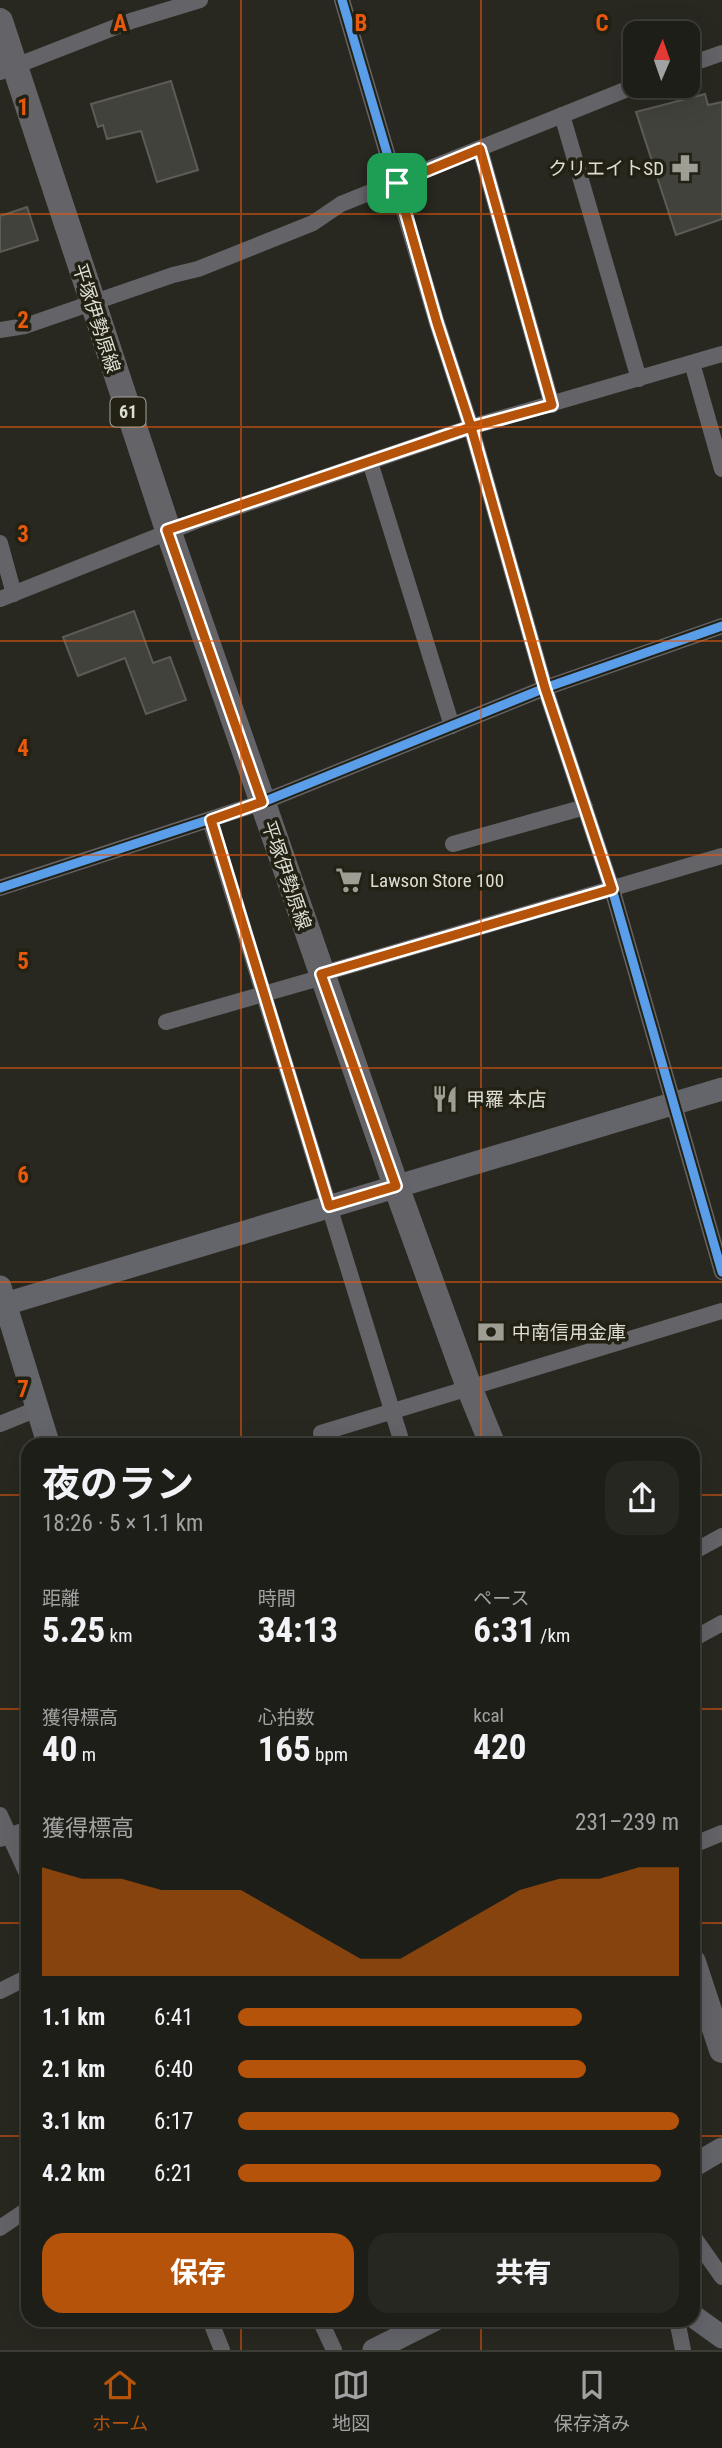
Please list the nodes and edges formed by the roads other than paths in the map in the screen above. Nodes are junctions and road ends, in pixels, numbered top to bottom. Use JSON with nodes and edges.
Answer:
{"nodes":[{"id":1,"x":200,"y":0,"type":"edge"},
{"id":2,"x":342,"y":0,"type":"edge"},
{"id":3,"x":0,"y":20,"type":"edge"},
{"id":4,"x":722,"y":53,"type":"edge"},
{"id":5,"x":700,"y":61,"type":"edge"},
{"id":6,"x":8,"y":69,"type":"edge"},
{"id":7,"x":623,"y":91,"type":"edge"},
{"id":8,"x":562,"y":115,"type":"junction"},
{"id":9,"x":480,"y":149,"type":"junction"},
{"id":10,"x":397,"y":183,"type":"junction"},
{"id":11,"x":92,"y":304,"type":"junction"},
{"id":12,"x":0,"y":330,"type":"edge"},
{"id":13,"x":722,"y":354,"type":"edge"},
{"id":14,"x":692,"y":363,"type":"junction"},
{"id":15,"x":639,"y":379,"type":"junction"},
{"id":16,"x":552,"y":405,"type":"junction"},
{"id":17,"x":471,"y":427,"type":"junction"},
{"id":18,"x":370,"y":462,"type":"junction"},
{"id":19,"x":722,"y":469,"type":"edge"},
{"id":20,"x":167,"y":530,"type":"junction"},
{"id":21,"x":0,"y":543,"type":"edge"},
{"id":22,"x":7,"y":597,"type":"edge"},
{"id":23,"x":722,"y":626,"type":"edge"},
{"id":24,"x":545,"y":688,"type":"junction"},
{"id":25,"x":452,"y":726,"type":"junction"},
{"id":26,"x":262,"y":802,"type":"junction"},
{"id":27,"x":585,"y":807,"type":"junction"},
{"id":28,"x":211,"y":820,"type":"junction"},
{"id":29,"x":453,"y":844,"type":"dead end"},
{"id":30,"x":722,"y":856,"type":"edge"},
{"id":31,"x":0,"y":888,"type":"edge"},
{"id":32,"x":612,"y":889,"type":"junction"},
{"id":33,"x":322,"y":976,"type":"junction"},
{"id":34,"x":264,"y":994,"type":"junction"},
{"id":35,"x":166,"y":1022,"type":"dead end"},
{"id":36,"x":722,"y":1089,"type":"edge"},
{"id":37,"x":673,"y":1104,"type":"junction"},
{"id":38,"x":396,"y":1186,"type":"junction"},
{"id":39,"x":329,"y":1206,"type":"junction"},
{"id":40,"x":722,"y":1272,"type":"edge"},
{"id":41,"x":2,"y":1296,"type":"edge"},
{"id":42,"x":722,"y":1311,"type":"edge"},
{"id":43,"x":469,"y":1387,"type":"junction"},
{"id":44,"x":37,"y":1409,"type":"junction"},
{"id":45,"x":391,"y":1410,"type":"junction"},
{"id":46,"x":0,"y":1424,"type":"edge"},
{"id":47,"x":321,"y":1433,"type":"dead end"},
{"id":48,"x":46,"y":1438,"type":"edge"},
{"id":49,"x":400,"y":1438,"type":"edge"},
{"id":50,"x":491,"y":1438,"type":"edge"},
{"id":51,"x":722,"y":1535,"type":"edge"},
{"id":52,"x":700,"y":1548,"type":"edge"},
{"id":53,"x":722,"y":1623,"type":"edge"},
{"id":54,"x":700,"y":1635,"type":"edge"},
{"id":55,"x":0,"y":1815,"type":"edge"},
{"id":56,"x":21,"y":1831,"type":"edge"},
{"id":57,"x":722,"y":1833,"type":"edge"},
{"id":58,"x":4,"y":1837,"type":"edge"},
{"id":59,"x":700,"y":1842,"type":"edge"},
{"id":60,"x":21,"y":1865,"type":"edge"},
{"id":61,"x":21,"y":1980,"type":"edge"},
{"id":62,"x":700,"y":1983,"type":"edge"},
{"id":63,"x":0,"y":1991,"type":"edge"},
{"id":64,"x":722,"y":2050,"type":"edge"},
{"id":65,"x":722,"y":2150,"type":"edge"},
{"id":66,"x":700,"y":2162,"type":"edge"},
{"id":67,"x":21,"y":2214,"type":"edge"},
{"id":68,"x":0,"y":2228,"type":"edge"},
{"id":69,"x":700,"y":2246,"type":"edge"},
{"id":70,"x":722,"y":2277,"type":"edge"},
{"id":71,"x":700,"y":2321,"type":"edge"},
{"id":72,"x":213,"y":2327,"type":"edge"},
{"id":73,"x":323,"y":2327,"type":"edge"},
{"id":74,"x":420,"y":2327,"type":"edge"},
{"id":75,"x":678,"y":2327,"type":"edge"},
{"id":76,"x":722,"y":2337,"type":"edge"},
{"id":77,"x":222,"y":2350,"type":"edge"},
{"id":78,"x":334,"y":2350,"type":"edge"},
{"id":79,"x":374,"y":2350,"type":"edge"},
{"id":80,"x":683,"y":2350,"type":"edge"}],
"edges":[{"from":1,"to":6,"type":"street"},
{"from":2,"to":10,"type":"street"},
{"from":3,"to":6,"type":"main road","name":"平塚伊勢原線","number":"61"},
{"from":4,"to":5,"type":"street"},
{"from":6,"to":11,"type":"main road","name":"平塚伊勢原線","number":"61"},
{"from":7,"to":8,"type":"street"},
{"from":8,"to":9,"type":"street"},
{"from":8,"to":15,"type":"street"},
{"from":9,"to":10,"type":"street"},
{"from":9,"to":16,"type":"street"},
{"from":10,"to":11,"type":"street"},
{"from":10,"to":17,"type":"street"},
{"from":11,"to":12,"type":"street"},
{"from":11,"to":20,"type":"main road","name":"平塚伊勢原線","number":"61"},
{"from":13,"to":14,"type":"street"},
{"from":14,"to":15,"type":"street"},
{"from":14,"to":19,"type":"street"},
{"from":15,"to":16,"type":"street"},
{"from":16,"to":17,"type":"street"},
{"from":17,"to":18,"type":"street"},
{"from":17,"to":24,"type":"street"},
{"from":18,"to":20,"type":"street"},
{"from":18,"to":25,"type":"street"},
{"from":20,"to":22,"type":"street"},
{"from":20,"to":26,"type":"main road","name":"平塚伊勢原線","number":"61"},
{"from":21,"to":22,"type":"street"},
{"from":23,"to":24,"type":"street"},
{"from":24,"to":25,"type":"street"},
{"from":24,"to":27,"type":"street"},
{"from":25,"to":26,"type":"street"},
{"from":26,"to":28,"type":"street"},
{"from":26,"to":33,"type":"main road","name":"平塚伊勢原線","number":"61"},
{"from":27,"to":29,"type":"street"},
{"from":27,"to":32,"type":"street"},
{"from":28,"to":31,"type":"street"},
{"from":28,"to":34,"type":"street"},
{"from":30,"to":32,"type":"street"},
{"from":32,"to":33,"type":"street"},
{"from":32,"to":37,"type":"street"},
{"from":33,"to":34,"type":"street"},
{"from":33,"to":38,"type":"main road","name":"平塚伊勢原線","number":"61"},
{"from":34,"to":35,"type":"street"},
{"from":34,"to":39,"type":"street"},
{"from":36,"to":37,"type":"street"},
{"from":37,"to":38,"type":"street"},
{"from":37,"to":40,"type":"street"},
{"from":38,"to":39,"type":"street"},
{"from":38,"to":43,"type":"main road","name":"平塚伊勢原線","number":"61"},
{"from":39,"to":41,"type":"street"},
{"from":39,"to":45,"type":"street"},
{"from":41,"to":44,"type":"street"},
{"from":42,"to":43,"type":"street"},
{"from":43,"to":45,"type":"street"},
{"from":43,"to":50,"type":"main road","name":"平塚伊勢原線","number":"61"},
{"from":44,"to":46,"type":"street"},
{"from":44,"to":48,"type":"street"},
{"from":45,"to":47,"type":"street"},
{"from":45,"to":49,"type":"street"},
{"from":51,"to":52,"type":"street"},
{"from":53,"to":54,"type":"street"},
{"from":55,"to":58,"type":"street"},
{"from":56,"to":58,"type":"street"},
{"from":57,"to":59,"type":"street"},
{"from":58,"to":60,"type":"street"},
{"from":61,"to":63,"type":"street"},
{"from":62,"to":64,"type":"main road"},
{"from":65,"to":66,"type":"street"},
{"from":67,"to":68,"type":"street"},
{"from":69,"to":70,"type":"street"},
{"from":71,"to":76,"type":"street"},
{"from":72,"to":77,"type":"street"},
{"from":73,"to":78,"type":"street"},
{"from":74,"to":79,"type":"street"},
{"from":75,"to":80,"type":"street"}]}
